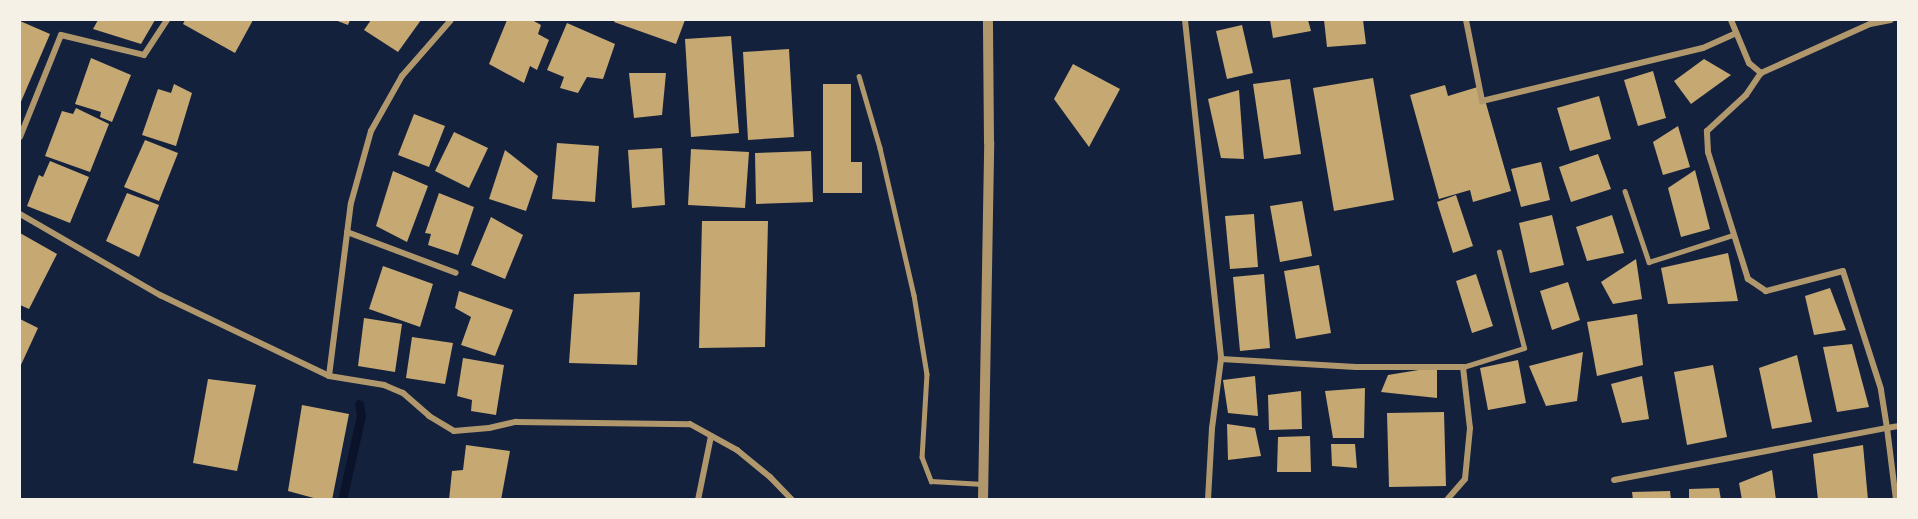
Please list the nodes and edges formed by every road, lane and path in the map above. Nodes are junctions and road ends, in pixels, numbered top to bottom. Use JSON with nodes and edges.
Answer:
{"nodes":[{"id":1,"x":167,"y":20,"type":"edge"},
{"id":2,"x":452,"y":20,"type":"edge"},
{"id":3,"x":988,"y":20,"type":"edge"},
{"id":4,"x":1185,"y":20,"type":"edge"},
{"id":5,"x":1466,"y":20,"type":"edge"},
{"id":6,"x":1731,"y":20,"type":"edge"},
{"id":7,"x":1891,"y":20,"type":"edge"},
{"id":8,"x":1736,"y":33,"type":"junction"},
{"id":9,"x":1761,"y":73,"type":"junction"},
{"id":10,"x":859,"y":76,"type":"dead end"},
{"id":11,"x":20,"y":137,"type":"edge"},
{"id":12,"x":1625,"y":191,"type":"dead end"},
{"id":13,"x":20,"y":214,"type":"edge"},
{"id":14,"x":347,"y":232,"type":"junction"},
{"id":15,"x":1733,"y":235,"type":"junction"},
{"id":16,"x":1499,"y":252,"type":"dead end"},
{"id":17,"x":456,"y":273,"type":"dead end"},
{"id":18,"x":1221,"y":359,"type":"junction"},
{"id":19,"x":1463,"y":367,"type":"junction"},
{"id":20,"x":329,"y":376,"type":"junction"},
{"id":21,"x":1899,"y":426,"type":"edge"},
{"id":22,"x":1887,"y":428,"type":"junction"},
{"id":23,"x":711,"y":436,"type":"junction"},
{"id":24,"x":1614,"y":480,"type":"dead end"},
{"id":25,"x":983,"y":484,"type":"junction"},
{"id":26,"x":698,"y":500,"type":"edge"},
{"id":27,"x":792,"y":500,"type":"edge"},
{"id":28,"x":983,"y":500,"type":"edge"},
{"id":29,"x":1208,"y":500,"type":"edge"},
{"id":30,"x":1447,"y":500,"type":"edge"},
{"id":31,"x":1896,"y":500,"type":"edge"}],
"edges":[{"from":1,"to":11,"type":"street"},
{"from":2,"to":14,"type":"street"},
{"from":3,"to":25,"type":"street"},
{"from":4,"to":18,"type":"street"},
{"from":5,"to":8,"type":"street"},
{"from":6,"to":8,"type":"street"},
{"from":7,"to":9,"type":"street"},
{"from":8,"to":9,"type":"street"},
{"from":9,"to":15,"type":"street"},
{"from":10,"to":25,"type":"lane"},
{"from":12,"to":15,"type":"lane"},
{"from":13,"to":20,"type":"street"},
{"from":14,"to":17,"type":"street"},
{"from":14,"to":20,"type":"street"},
{"from":15,"to":22,"type":"street"},
{"from":16,"to":19,"type":"lane"},
{"from":18,"to":19,"type":"street"},
{"from":18,"to":29,"type":"street"},
{"from":19,"to":30,"type":"street"},
{"from":20,"to":23,"type":"street"},
{"from":21,"to":22,"type":"street"},
{"from":22,"to":24,"type":"street"},
{"from":22,"to":31,"type":"street"},
{"from":23,"to":26,"type":"street"},
{"from":23,"to":27,"type":"street"},
{"from":25,"to":28,"type":"street"}]}
